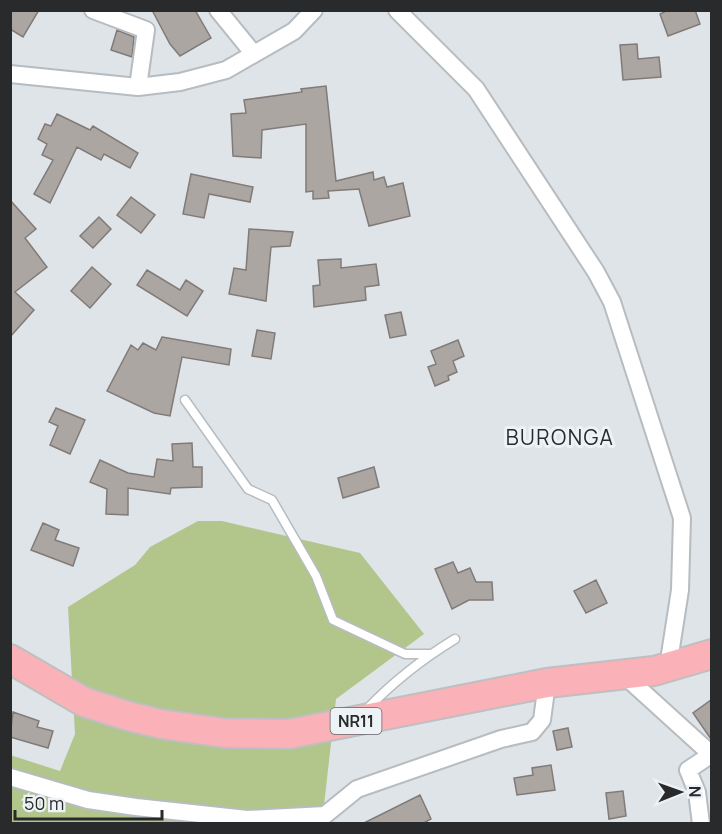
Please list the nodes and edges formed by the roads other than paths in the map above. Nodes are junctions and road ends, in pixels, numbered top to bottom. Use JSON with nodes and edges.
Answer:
{"nodes":[{"id":1,"x":93,"y":10,"type":"edge"},
{"id":2,"x":218,"y":10,"type":"edge"},
{"id":3,"x":314,"y":10,"type":"edge"},
{"id":4,"x":397,"y":10,"type":"edge"},
{"id":5,"x":253,"y":54,"type":"junction"},
{"id":6,"x":10,"y":74,"type":"edge"},
{"id":7,"x":138,"y":87,"type":"junction"},
{"id":8,"x":185,"y":400,"type":"dead end"},
{"id":9,"x":455,"y":639,"type":"dead end"},
{"id":10,"x":430,"y":654,"type":"junction"},
{"id":11,"x":711,"y":654,"type":"edge"},
{"id":12,"x":10,"y":659,"type":"edge"},
{"id":13,"x":668,"y":667,"type":"junction"},
{"id":14,"x":625,"y":676,"type":"junction"},
{"id":15,"x":547,"y":683,"type":"junction"},
{"id":16,"x":356,"y":721,"type":"junction"},
{"id":17,"x":711,"y":755,"type":"edge"},
{"id":18,"x":10,"y":777,"type":"edge"},
{"id":19,"x":300,"y":821,"type":"edge"},
{"id":20,"x":701,"y":824,"type":"edge"}],
"edges":[{"from":1,"to":7,"type":"street"},
{"from":2,"to":5,"type":"street"},
{"from":3,"to":5,"type":"street"},
{"from":4,"to":13,"type":"street"},
{"from":5,"to":7,"type":"street"},
{"from":6,"to":7,"type":"street"},
{"from":8,"to":10,"type":"lane"},
{"from":9,"to":10,"type":"lane"},
{"from":10,"to":16,"type":"lane"},
{"from":11,"to":13,"type":"highway","number":"NR11"},
{"from":12,"to":16,"type":"highway","number":"NR11"},
{"from":13,"to":14,"type":"highway","number":"NR11"},
{"from":14,"to":15,"type":"highway","number":"NR11"},
{"from":14,"to":17,"type":"street"},
{"from":15,"to":16,"type":"highway","number":"NR11"},
{"from":15,"to":19,"type":"street"},
{"from":17,"to":20,"type":"street"},
{"from":18,"to":19,"type":"street"}]}
